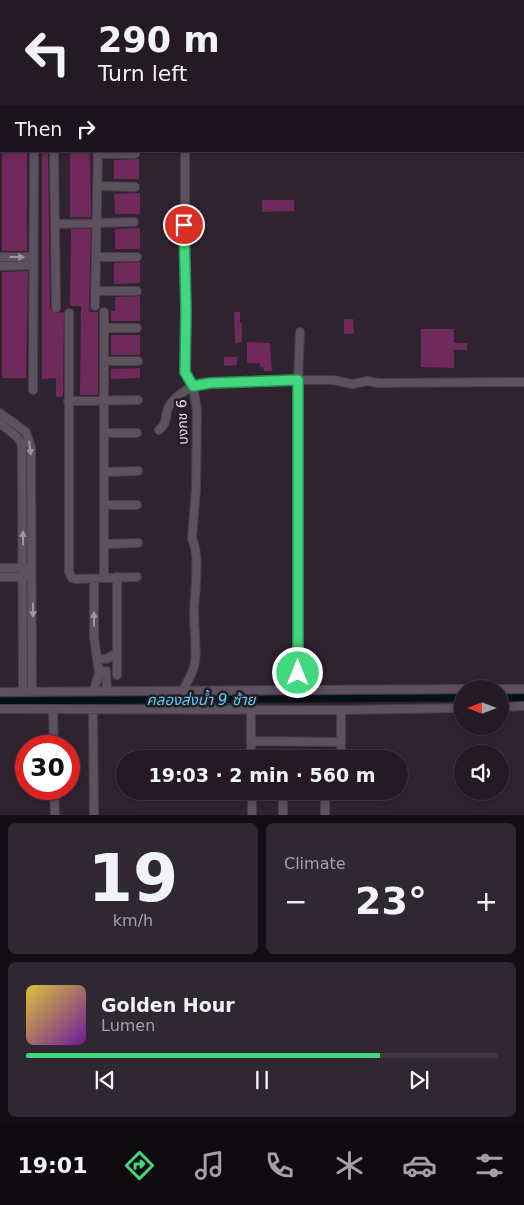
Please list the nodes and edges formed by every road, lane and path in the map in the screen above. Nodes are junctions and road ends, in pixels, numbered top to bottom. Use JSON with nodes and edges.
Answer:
{"nodes":[{"id":1,"x":34,"y":152,"type":"edge"},
{"id":2,"x":54,"y":152,"type":"edge"},
{"id":3,"x":185,"y":152,"type":"edge"},
{"id":4,"x":98,"y":153,"type":"edge"},
{"id":5,"x":136,"y":154,"type":"dead end"},
{"id":6,"x":97,"y":186,"type":"junction"},
{"id":7,"x":135,"y":187,"type":"dead end"},
{"id":8,"x":134,"y":222,"type":"dead end"},
{"id":9,"x":96,"y":223,"type":"junction"},
{"id":10,"x":56,"y":224,"type":"junction"},
{"id":11,"x":96,"y":257,"type":"junction"},
{"id":12,"x":137,"y":257,"type":"dead end"},
{"id":13,"x":0,"y":258,"type":"edge"},
{"id":14,"x":33,"y":261,"type":"junction"},
{"id":15,"x":0,"y":266,"type":"edge"},
{"id":16,"x":95,"y":291,"type":"junction"},
{"id":17,"x":137,"y":291,"type":"dead end"},
{"id":18,"x":95,"y":306,"type":"dead end"},
{"id":19,"x":56,"y":308,"type":"dead end"},
{"id":20,"x":104,"y":312,"type":"dead end"},
{"id":21,"x":69,"y":313,"type":"dead end"},
{"id":22,"x":104,"y":328,"type":"junction"},
{"id":23,"x":137,"y":328,"type":"dead end"},
{"id":24,"x":300,"y":332,"type":"dead end"},
{"id":25,"x":138,"y":361,"type":"dead end"},
{"id":26,"x":104,"y":362,"type":"junction"},
{"id":27,"x":298,"y":380,"type":"junction"},
{"id":28,"x":524,"y":382,"type":"edge"},
{"id":29,"x":193,"y":386,"type":"junction"},
{"id":30,"x":33,"y":390,"type":"dead end"},
{"id":31,"x":104,"y":400,"type":"junction"},
{"id":32,"x":138,"y":400,"type":"dead end"},
{"id":33,"x":68,"y":401,"type":"junction"},
{"id":34,"x":2,"y":420,"type":"edge"},
{"id":35,"x":159,"y":430,"type":"dead end"},
{"id":36,"x":104,"y":433,"type":"junction"},
{"id":37,"x":137,"y":433,"type":"dead end"},
{"id":38,"x":138,"y":471,"type":"dead end"},
{"id":39,"x":104,"y":472,"type":"junction"},
{"id":40,"x":105,"y":505,"type":"junction"},
{"id":41,"x":137,"y":505,"type":"dead end"},
{"id":42,"x":138,"y":543,"type":"dead end"},
{"id":43,"x":105,"y":544,"type":"junction"},
{"id":44,"x":0,"y":568,"type":"edge"},
{"id":45,"x":23,"y":568,"type":"junction"},
{"id":46,"x":33,"y":568,"type":"junction"},
{"id":47,"x":137,"y":576,"type":"dead end"},
{"id":48,"x":0,"y":577,"type":"edge"},
{"id":49,"x":23,"y":577,"type":"junction"},
{"id":50,"x":33,"y":577,"type":"junction"},
{"id":51,"x":117,"y":577,"type":"junction"},
{"id":52,"x":104,"y":578,"type":"junction"},
{"id":53,"x":94,"y":579,"type":"junction"},
{"id":54,"x":117,"y":653,"type":"junction"},
{"id":55,"x":23,"y":662,"type":"junction"},
{"id":56,"x":32,"y":662,"type":"junction"},
{"id":57,"x":104,"y":664,"type":"junction"},
{"id":58,"x":117,"y":676,"type":"dead end"},
{"id":59,"x":509,"y":688,"type":"edge"},
{"id":60,"x":524,"y":688,"type":"edge"},
{"id":61,"x":454,"y":689,"type":"edge"},
{"id":62,"x":298,"y":690,"type":"junction"},
{"id":63,"x":107,"y":691,"type":"junction"},
{"id":64,"x":183,"y":691,"type":"junction"},
{"id":65,"x":0,"y":692,"type":"edge"},
{"id":66,"x":23,"y":692,"type":"junction"},
{"id":67,"x":32,"y":692,"type":"junction"},
{"id":68,"x":93,"y":692,"type":"junction"},
{"id":69,"x":524,"y":706,"type":"edge"},
{"id":70,"x":509,"y":707,"type":"edge"},
{"id":71,"x":454,"y":708,"type":"edge"},
{"id":72,"x":0,"y":709,"type":"edge"},
{"id":73,"x":53,"y":709,"type":"junction"},
{"id":74,"x":93,"y":709,"type":"junction"},
{"id":75,"x":251,"y":709,"type":"junction"},
{"id":76,"x":341,"y":710,"type":"junction"},
{"id":77,"x":54,"y":735,"type":"edge"},
{"id":78,"x":252,"y":741,"type":"junction"},
{"id":79,"x":342,"y":742,"type":"junction"},
{"id":80,"x":252,"y":750,"type":"edge"},
{"id":81,"x":342,"y":750,"type":"edge"},
{"id":82,"x":54,"y":800,"type":"edge"},
{"id":83,"x":252,"y":800,"type":"edge"},
{"id":84,"x":283,"y":800,"type":"edge"},
{"id":85,"x":325,"y":800,"type":"edge"},
{"id":86,"x":55,"y":815,"type":"edge"},
{"id":87,"x":94,"y":815,"type":"edge"},
{"id":88,"x":252,"y":815,"type":"edge"},
{"id":89,"x":282,"y":815,"type":"edge"},
{"id":90,"x":324,"y":815,"type":"edge"}],
"edges":[{"from":1,"to":14,"type":"street"},
{"from":2,"to":10,"type":"street"},
{"from":3,"to":29,"type":"street","name":"บงกช 6"},
{"from":4,"to":5,"type":"street"},
{"from":4,"to":6,"type":"street"},
{"from":6,"to":7,"type":"street"},
{"from":6,"to":9,"type":"street"},
{"from":8,"to":9,"type":"street"},
{"from":9,"to":10,"type":"street"},
{"from":9,"to":11,"type":"street"},
{"from":10,"to":19,"type":"street"},
{"from":11,"to":12,"type":"street"},
{"from":11,"to":16,"type":"street"},
{"from":13,"to":14,"type":"street","one_way":true},
{"from":14,"to":15,"type":"street"},
{"from":14,"to":30,"type":"street"},
{"from":16,"to":17,"type":"street"},
{"from":16,"to":18,"type":"street"},
{"from":20,"to":22,"type":"street"},
{"from":21,"to":33,"type":"street"},
{"from":22,"to":23,"type":"street"},
{"from":22,"to":26,"type":"street"},
{"from":24,"to":27,"type":"street"},
{"from":25,"to":26,"type":"street"},
{"from":26,"to":31,"type":"street"},
{"from":27,"to":28,"type":"street"},
{"from":27,"to":29,"type":"street"},
{"from":27,"to":62,"type":"street"},
{"from":29,"to":35,"type":"street"},
{"from":29,"to":64,"type":"street","name":"บงกช 6"},
{"from":31,"to":32,"type":"street"},
{"from":31,"to":33,"type":"street"},
{"from":31,"to":36,"type":"street"},
{"from":33,"to":53,"type":"street"},
{"from":45,"to":34,"type":"street","one_way":true},
{"from":34,"to":46,"type":"street","one_way":true},
{"from":36,"to":37,"type":"street"},
{"from":36,"to":39,"type":"street"},
{"from":38,"to":39,"type":"street"},
{"from":39,"to":40,"type":"street"},
{"from":40,"to":41,"type":"street"},
{"from":40,"to":43,"type":"street"},
{"from":42,"to":43,"type":"street"},
{"from":43,"to":52,"type":"street"},
{"from":44,"to":45,"type":"street"},
{"from":45,"to":46,"type":"street"},
{"from":45,"to":49,"type":"street"},
{"from":46,"to":50,"type":"street"},
{"from":47,"to":51,"type":"street"},
{"from":48,"to":49,"type":"street"},
{"from":49,"to":50,"type":"street"},
{"from":49,"to":55,"type":"street"},
{"from":50,"to":56,"type":"street","one_way":true},
{"from":51,"to":52,"type":"street"},
{"from":51,"to":54,"type":"street"},
{"from":52,"to":53,"type":"street"},
{"from":57,"to":53,"type":"street","one_way":true},
{"from":54,"to":57,"type":"street"},
{"from":54,"to":58,"type":"street"},
{"from":55,"to":56,"type":"street"},
{"from":55,"to":66,"type":"street"},
{"from":56,"to":67,"type":"street"},
{"from":57,"to":63,"type":"street"},
{"from":57,"to":68,"type":"street"},
{"from":59,"to":60,"type":"street"},
{"from":61,"to":62,"type":"street"},
{"from":62,"to":64,"type":"street"},
{"from":63,"to":64,"type":"street"},
{"from":63,"to":68,"type":"street"},
{"from":65,"to":66,"type":"street"},
{"from":66,"to":67,"type":"street"},
{"from":67,"to":68,"type":"street"},
{"from":69,"to":70,"type":"street"},
{"from":71,"to":76,"type":"street"},
{"from":72,"to":73,"type":"street"},
{"from":73,"to":74,"type":"street"},
{"from":73,"to":77,"type":"street"},
{"from":74,"to":75,"type":"street"},
{"from":74,"to":87,"type":"street"},
{"from":75,"to":76,"type":"street"},
{"from":75,"to":78,"type":"street"},
{"from":76,"to":79,"type":"street"},
{"from":78,"to":79,"type":"street"},
{"from":78,"to":80,"type":"street"},
{"from":79,"to":81,"type":"street"},
{"from":82,"to":86,"type":"street"},
{"from":83,"to":88,"type":"street"},
{"from":84,"to":89,"type":"street"},
{"from":85,"to":90,"type":"street"}]}
